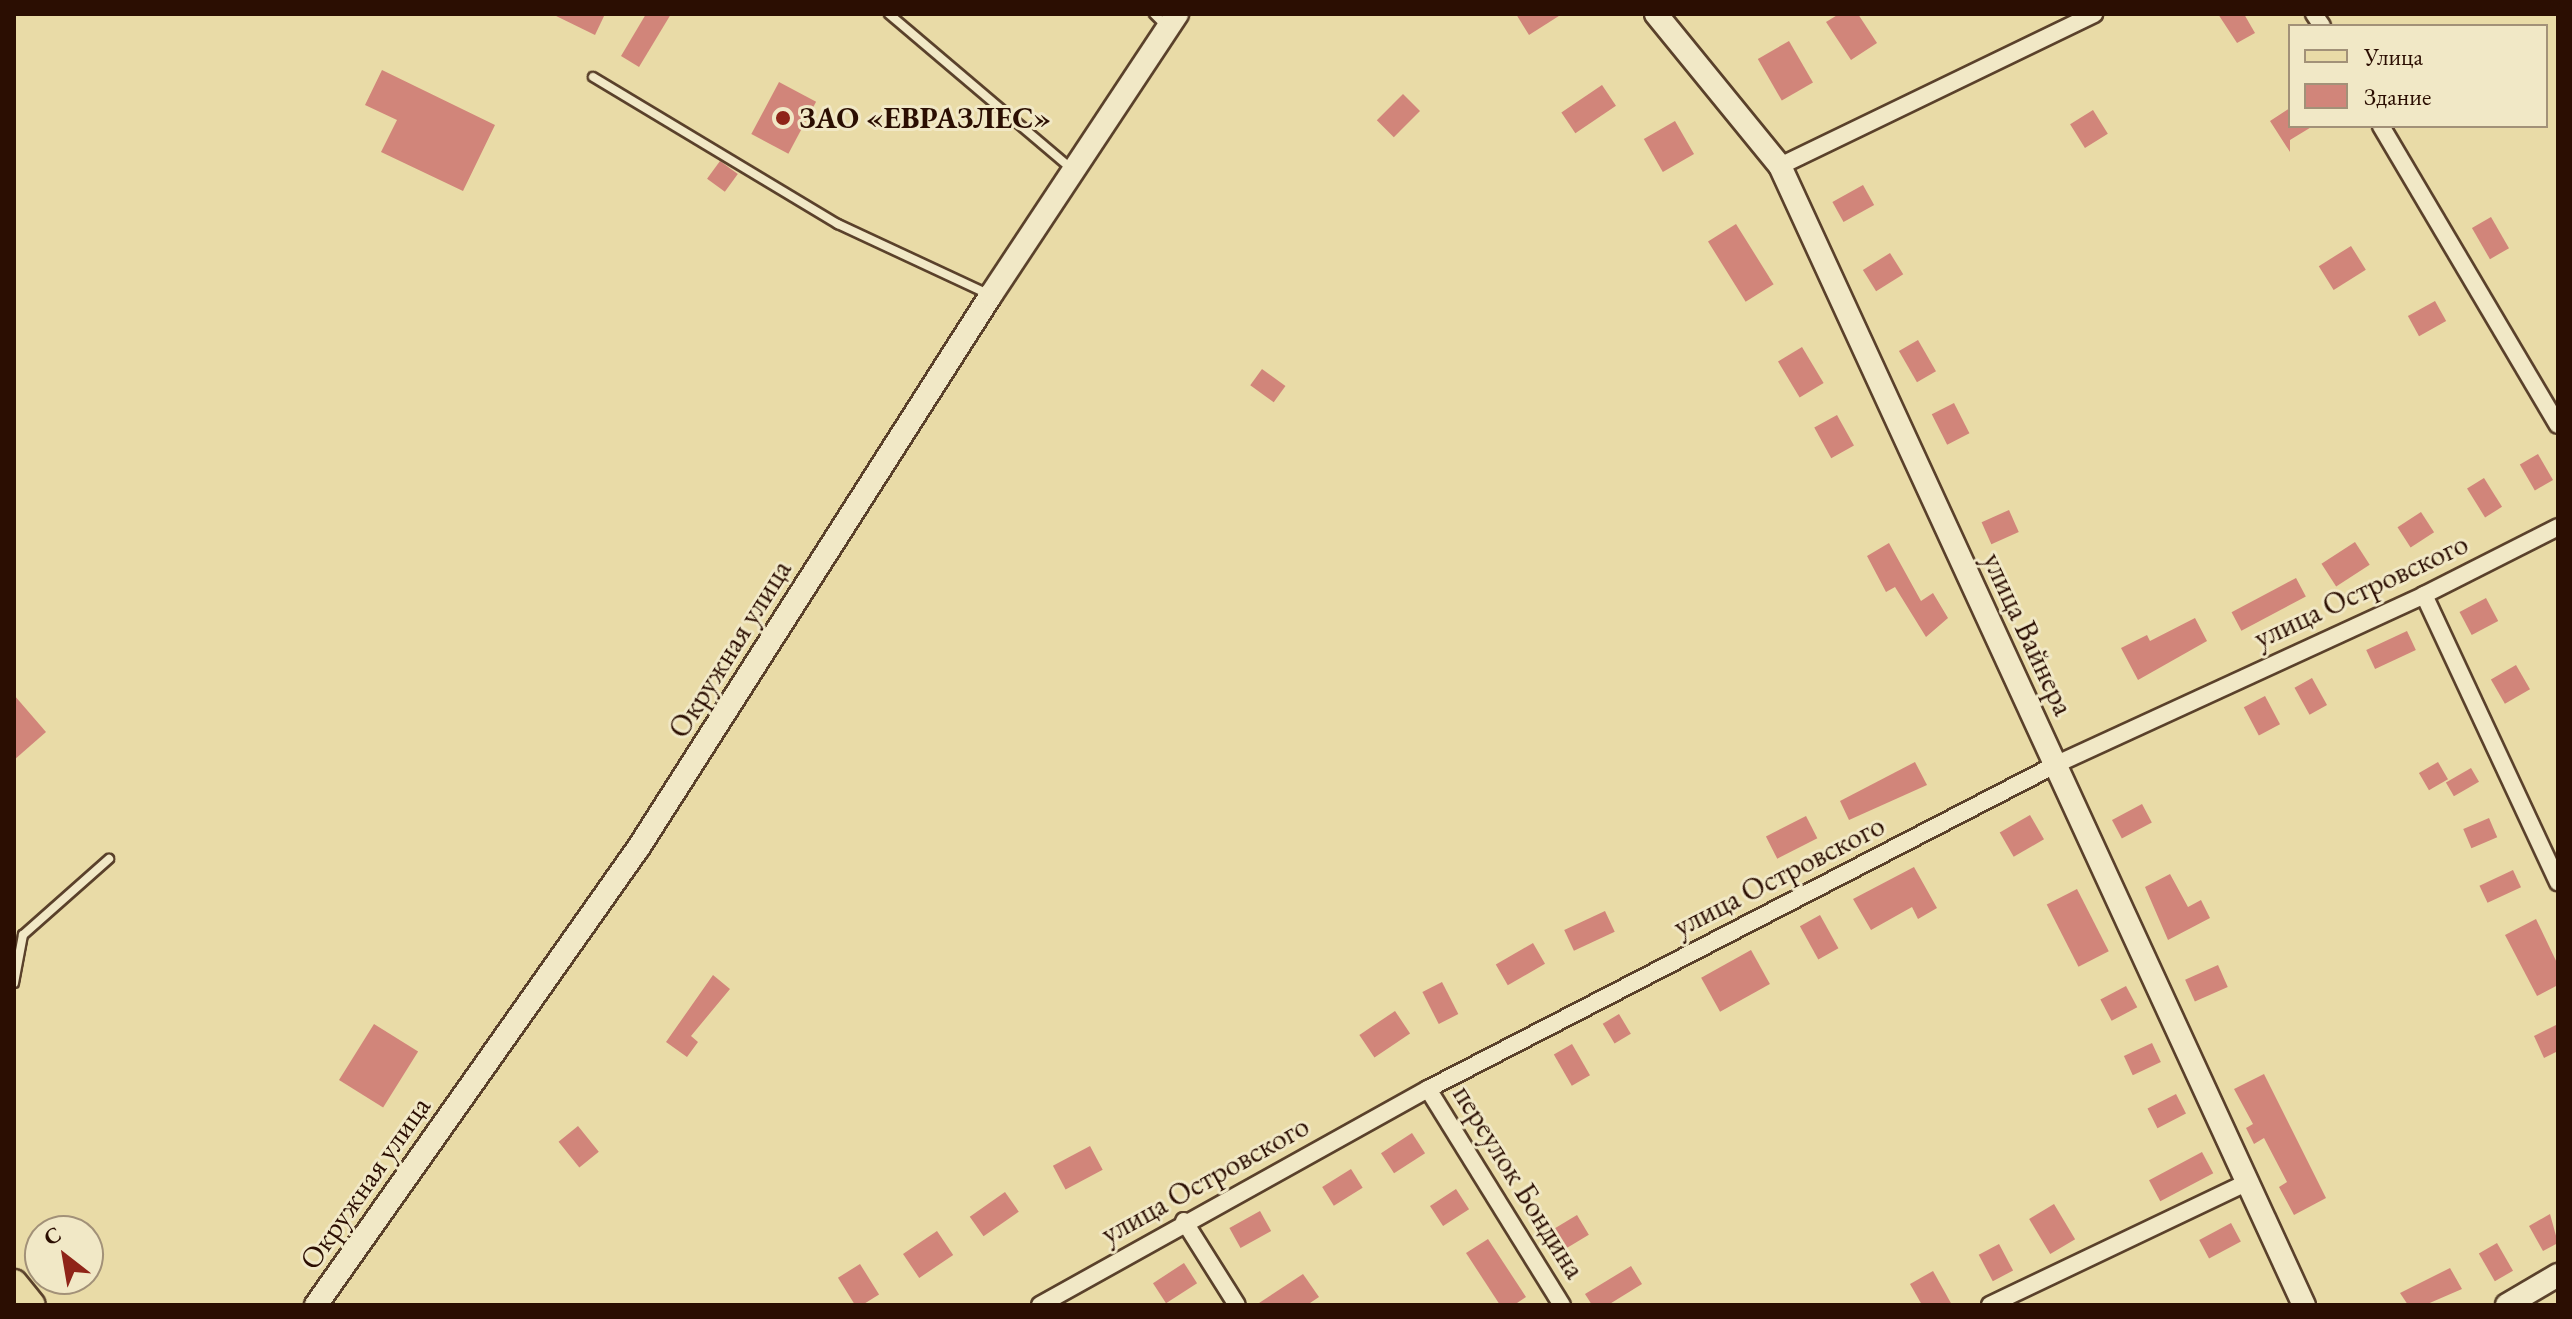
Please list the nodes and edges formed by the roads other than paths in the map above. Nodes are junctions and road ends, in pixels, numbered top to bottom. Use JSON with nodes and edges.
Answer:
{"nodes":[{"id":1,"x":889,"y":14,"type":"edge"},
{"id":2,"x":1656,"y":14,"type":"edge"},
{"id":3,"x":2094,"y":14,"type":"edge"},
{"id":4,"x":1166,"y":19,"type":"edge"},
{"id":5,"x":593,"y":77,"type":"dead end"},
{"id":6,"x":2382,"y":128,"type":"edge"},
{"id":7,"x":1780,"y":166,"type":"junction"},
{"id":8,"x":1073,"y":170,"type":"junction"},
{"id":9,"x":991,"y":295,"type":"junction"},
{"id":10,"x":2558,"y":425,"type":"edge"},
{"id":11,"x":2558,"y":527,"type":"edge"},
{"id":12,"x":2424,"y":595,"type":"junction"},
{"id":13,"x":2055,"y":765,"type":"junction"},
{"id":14,"x":109,"y":859,"type":"dead end"},
{"id":15,"x":2558,"y":882,"type":"edge"},
{"id":16,"x":14,"y":983,"type":"edge"},
{"id":17,"x":1428,"y":1089,"type":"junction"},
{"id":18,"x":2246,"y":1183,"type":"junction"},
{"id":19,"x":1184,"y":1221,"type":"junction"},
{"id":20,"x":2558,"y":1275,"type":"edge"},
{"id":21,"x":14,"y":1283,"type":"edge"},
{"id":22,"x":32,"y":1305,"type":"edge"},
{"id":23,"x":316,"y":1305,"type":"edge"},
{"id":24,"x":1040,"y":1305,"type":"edge"},
{"id":25,"x":1237,"y":1305,"type":"edge"},
{"id":26,"x":1562,"y":1305,"type":"edge"},
{"id":27,"x":1990,"y":1305,"type":"edge"},
{"id":28,"x":2304,"y":1305,"type":"edge"},
{"id":29,"x":2507,"y":1305,"type":"edge"}],
"edges":[{"from":1,"to":8,"type":"lane"},
{"from":2,"to":7,"type":"street","name":"улица Вайнера"},
{"from":3,"to":7,"type":"street"},
{"from":4,"to":8,"type":"street","name":"Окружная улица"},
{"from":5,"to":9,"type":"lane"},
{"from":6,"to":10,"type":"street"},
{"from":7,"to":13,"type":"street","name":"улица Вайнера"},
{"from":8,"to":9,"type":"street","name":"Окружная улица"},
{"from":9,"to":23,"type":"street","name":"Окружная улица"},
{"from":11,"to":12,"type":"street","name":"улица Островского"},
{"from":12,"to":13,"type":"street","name":"улица Островского"},
{"from":12,"to":15,"type":"street"},
{"from":13,"to":17,"type":"street","name":"улица Островского"},
{"from":13,"to":18,"type":"street","name":"улица Вайнера"},
{"from":14,"to":16,"type":"lane"},
{"from":17,"to":19,"type":"street","name":"улица Островского"},
{"from":17,"to":26,"type":"street","name":"переулок Бондина"},
{"from":18,"to":27,"type":"street"},
{"from":18,"to":28,"type":"street","name":"улица Вайнера"},
{"from":19,"to":24,"type":"street","name":"улица Островского"},
{"from":19,"to":25,"type":"street"},
{"from":20,"to":29,"type":"street"},
{"from":21,"to":22,"type":"main road"}]}
